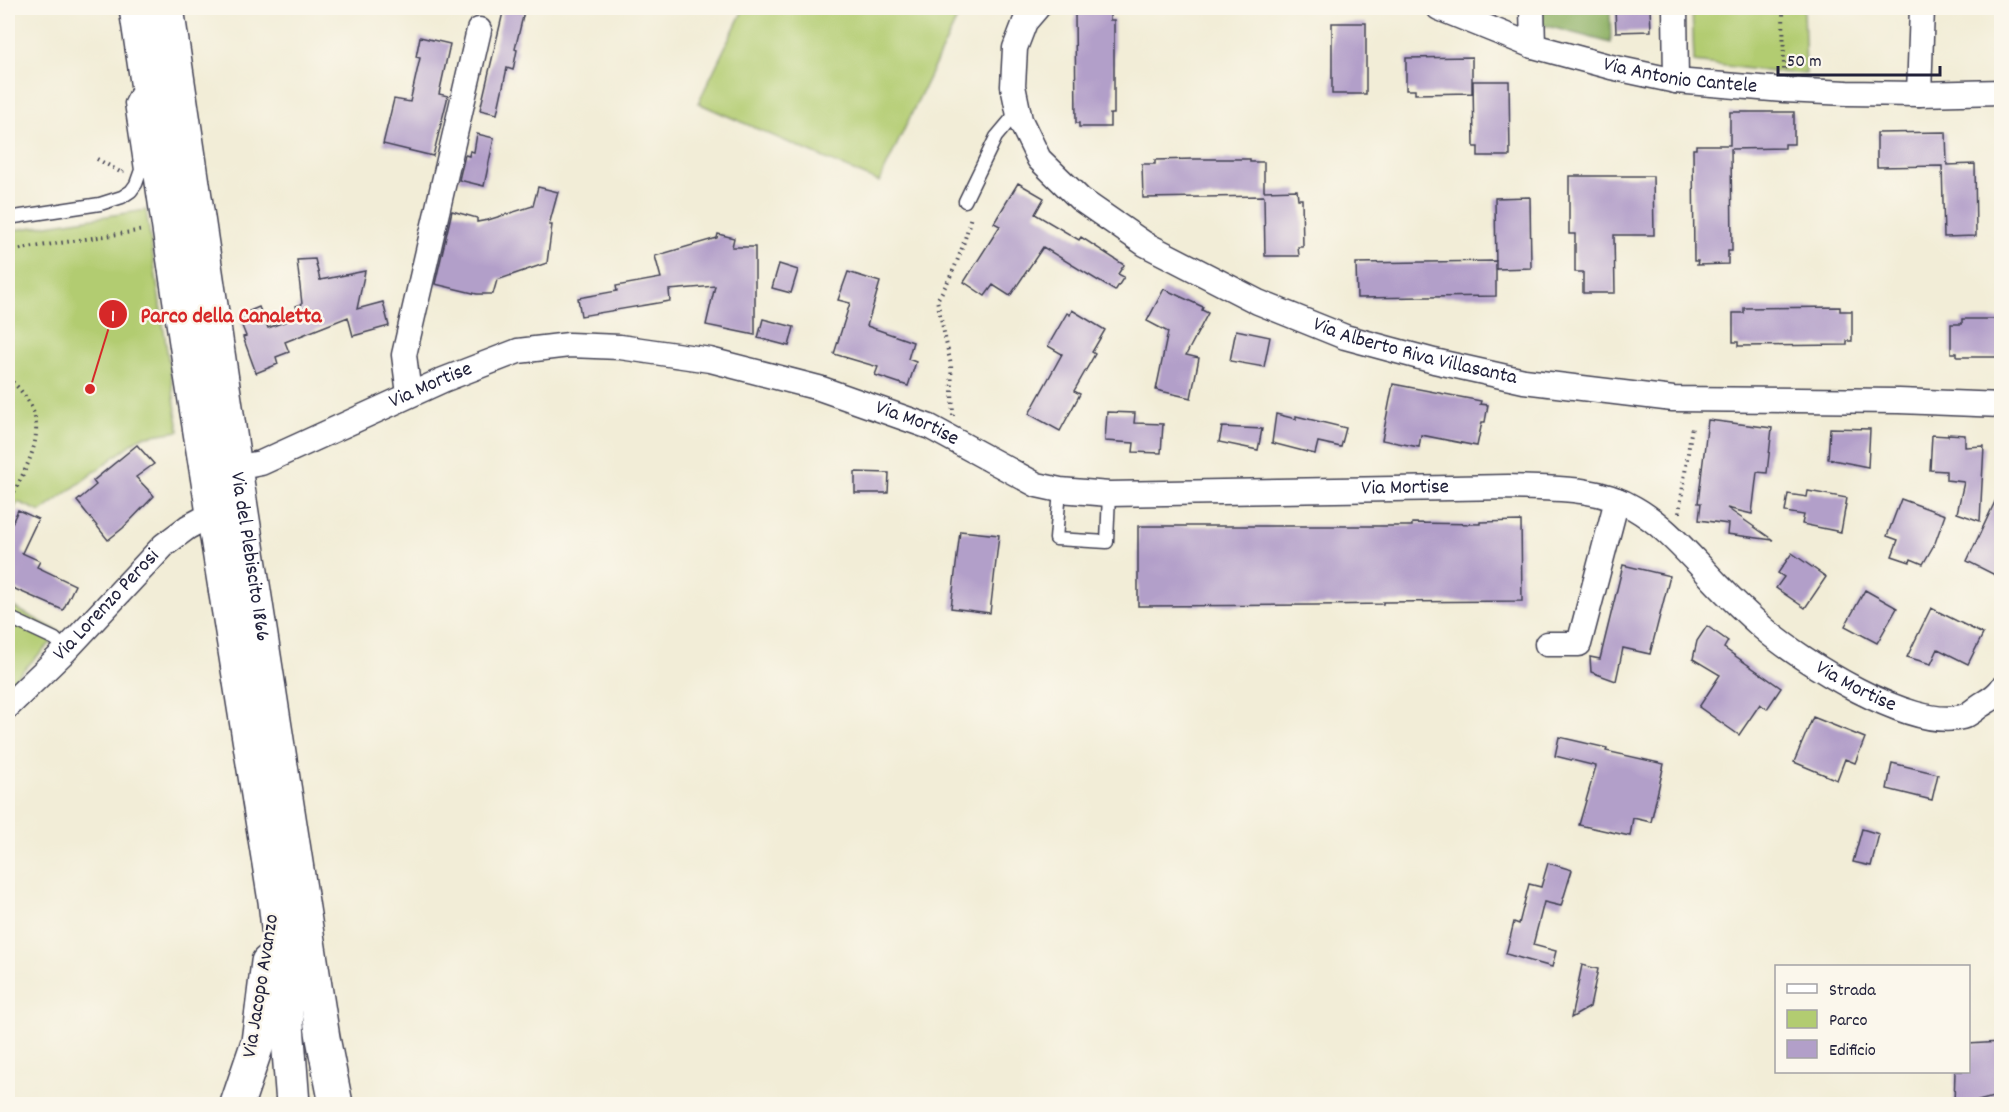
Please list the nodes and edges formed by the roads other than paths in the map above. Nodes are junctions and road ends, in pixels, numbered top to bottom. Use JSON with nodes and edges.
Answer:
{"nodes":[{"id":1,"x":136,"y":8,"type":"edge"},
{"id":2,"x":167,"y":8,"type":"edge"},
{"id":3,"x":1037,"y":8,"type":"edge"},
{"id":4,"x":1439,"y":8,"type":"edge"},
{"id":5,"x":1532,"y":8,"type":"edge"},
{"id":6,"x":1675,"y":8,"type":"edge"},
{"id":7,"x":1922,"y":8,"type":"edge"},
{"id":8,"x":479,"y":30,"type":"dead end"},
{"id":9,"x":1533,"y":46,"type":"junction"},
{"id":10,"x":145,"y":73,"type":"junction"},
{"id":11,"x":1676,"y":81,"type":"junction"},
{"id":12,"x":2001,"y":92,"type":"edge"},
{"id":13,"x":1919,"y":94,"type":"junction"},
{"id":14,"x":1018,"y":111,"type":"junction"},
{"id":15,"x":965,"y":201,"type":"dead end"},
{"id":16,"x":8,"y":218,"type":"edge"},
{"id":17,"x":410,"y":394,"type":"junction"},
{"id":18,"x":2001,"y":405,"type":"edge"},
{"id":19,"x":235,"y":468,"type":"junction"},
{"id":20,"x":1060,"y":490,"type":"junction"},
{"id":21,"x":1109,"y":494,"type":"junction"},
{"id":22,"x":1617,"y":500,"type":"junction"},
{"id":23,"x":214,"y":518,"type":"junction"},
{"id":24,"x":8,"y":616,"type":"edge"},
{"id":25,"x":1547,"y":644,"type":"dead end"},
{"id":26,"x":66,"y":650,"type":"junction"},
{"id":27,"x":2001,"y":688,"type":"edge"},
{"id":28,"x":8,"y":706,"type":"edge"},
{"id":29,"x":275,"y":901,"type":"junction"},
{"id":30,"x":237,"y":1104,"type":"edge"},
{"id":31,"x":293,"y":1104,"type":"edge"},
{"id":32,"x":336,"y":1104,"type":"edge"}],
"edges":[{"from":1,"to":10,"type":"main road","name":"Via del Plebiscito 1866"},
{"from":2,"to":19,"type":"main road","name":"Via del Plebiscito 1866"},
{"from":3,"to":14,"type":"street","name":"Via Alberto Riva Villasanta"},
{"from":4,"to":9,"type":"street","name":"Via Antonio Cantele"},
{"from":5,"to":9,"type":"street"},
{"from":6,"to":11,"type":"street"},
{"from":7,"to":13,"type":"street"},
{"from":8,"to":17,"type":"street"},
{"from":9,"to":11,"type":"street","name":"Via Antonio Cantele"},
{"from":10,"to":16,"type":"lane"},
{"from":10,"to":23,"type":"main road","name":"Via del Plebiscito 1866"},
{"from":11,"to":13,"type":"street","name":"Via Antonio Cantele"},
{"from":12,"to":13,"type":"street","name":"Via Antonio Cantele"},
{"from":14,"to":15,"type":"lane"},
{"from":14,"to":18,"type":"street","name":"Via Alberto Riva Villasanta"},
{"from":17,"to":19,"type":"street","name":"Via Mortise"},
{"from":17,"to":20,"type":"street","name":"Via Mortise"},
{"from":19,"to":32,"type":"main road","name":"Via del Plebiscito 1866"},
{"from":20,"to":21,"type":"street","name":"Via Mortise"},
{"from":20,"to":21,"type":"lane"},
{"from":21,"to":22,"type":"street","name":"Via Mortise"},
{"from":22,"to":25,"type":"street"},
{"from":22,"to":27,"type":"street","name":"Via Mortise"},
{"from":23,"to":26,"type":"street","name":"Via Lorenzo Perosi"},
{"from":23,"to":29,"type":"main road","name":"Via del Plebiscito 1866"},
{"from":24,"to":26,"type":"lane"},
{"from":26,"to":28,"type":"street","name":"Via Lorenzo Perosi"},
{"from":29,"to":30,"type":"main road","name":"Via Jacopo Avanzo"},
{"from":29,"to":31,"type":"main road","name":"Via del Plebiscito 1866"}]}
